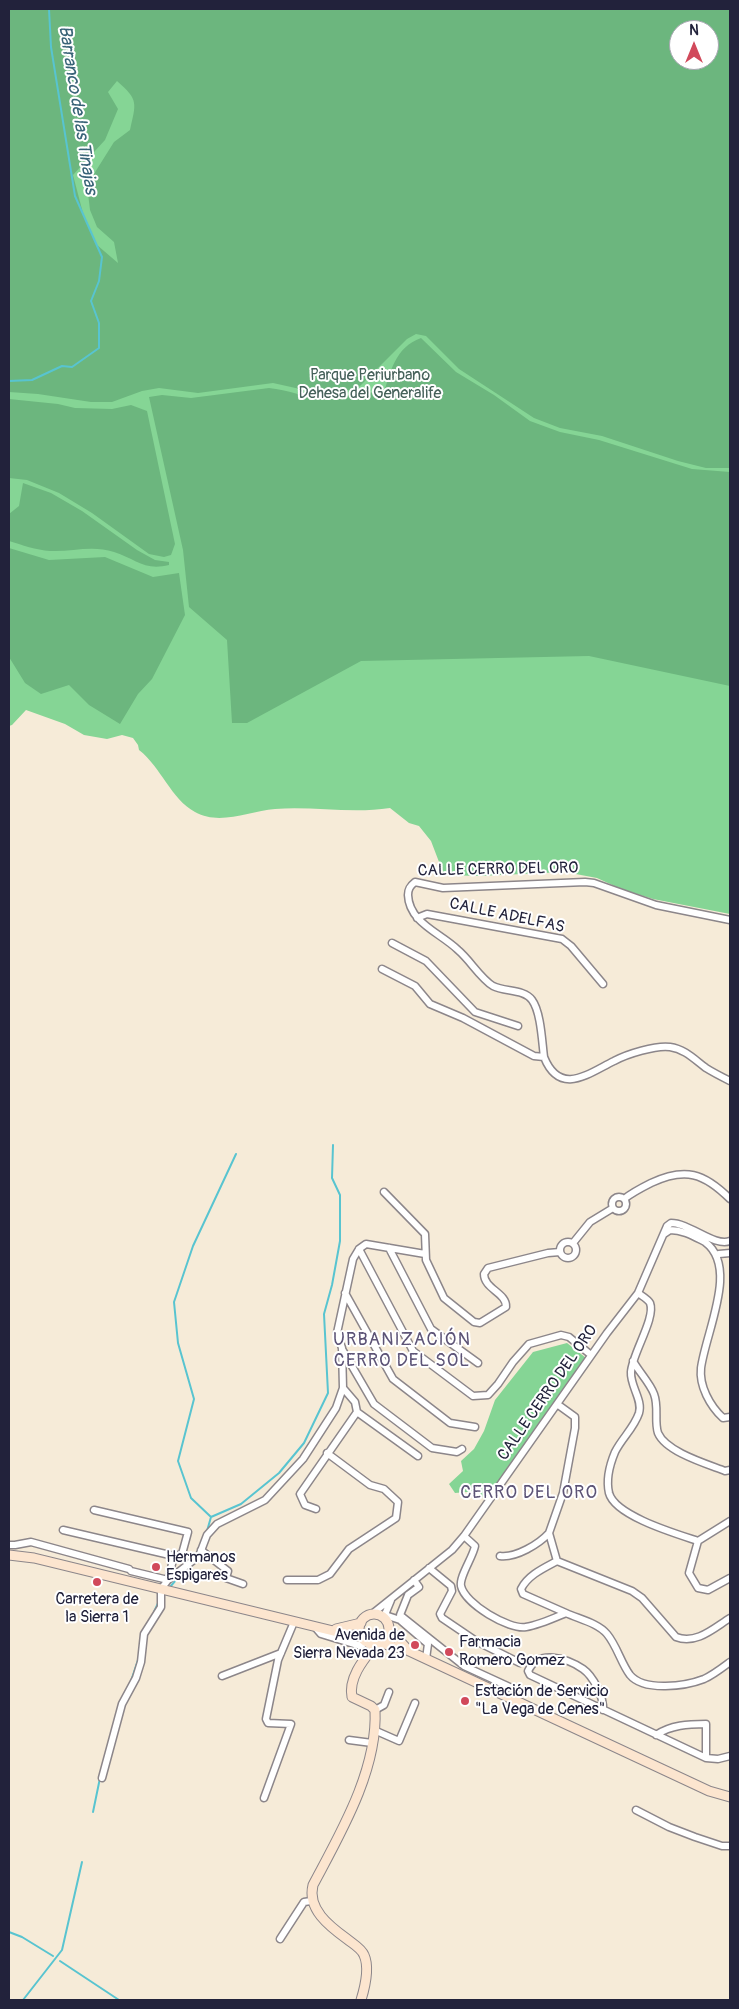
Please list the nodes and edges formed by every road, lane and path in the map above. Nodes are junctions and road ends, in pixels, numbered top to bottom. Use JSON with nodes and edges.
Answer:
{"nodes":[{"id":1,"x":417,"y":918,"type":"junction"},
{"id":2,"x":730,"y":920,"type":"edge"},
{"id":3,"x":392,"y":943,"type":"dead end"},
{"id":4,"x":382,"y":969,"type":"dead end"},
{"id":5,"x":603,"y":984,"type":"dead end"},
{"id":6,"x":492,"y":1016,"type":"junction"},
{"id":7,"x":518,"y":1026,"type":"dead end"},
{"id":8,"x":487,"y":1030,"type":"junction"},
{"id":9,"x":544,"y":1057,"type":"junction"},
{"id":10,"x":730,"y":1080,"type":"edge"},
{"id":11,"x":384,"y":1192,"type":"dead end"},
{"id":12,"x":624,"y":1199,"type":"junction"},
{"id":13,"x":730,"y":1199,"type":"edge"},
{"id":14,"x":613,"y":1208,"type":"junction"},
{"id":15,"x":663,"y":1235,"type":"junction"},
{"id":16,"x":730,"y":1242,"type":"edge"},
{"id":17,"x":573,"y":1244,"type":"junction"},
{"id":18,"x":389,"y":1248,"type":"junction"},
{"id":19,"x":359,"y":1249,"type":"junction"},
{"id":20,"x":560,"y":1252,"type":"junction"},
{"id":21,"x":730,"y":1253,"type":"edge"},
{"id":22,"x":425,"y":1254,"type":"junction"},
{"id":23,"x":719,"y":1254,"type":"junction"},
{"id":24,"x":345,"y":1293,"type":"junction"},
{"id":25,"x":638,"y":1293,"type":"junction"},
{"id":26,"x":342,"y":1348,"type":"junction"},
{"id":27,"x":591,"y":1355,"type":"junction"},
{"id":28,"x":633,"y":1361,"type":"junction"},
{"id":29,"x":478,"y":1363,"type":"dead end"},
{"id":30,"x":342,"y":1388,"type":"junction"},
{"id":31,"x":557,"y":1404,"type":"junction"},
{"id":32,"x":357,"y":1412,"type":"junction"},
{"id":33,"x":730,"y":1417,"type":"edge"},
{"id":34,"x":475,"y":1427,"type":"dead end"},
{"id":35,"x":462,"y":1449,"type":"dead end"},
{"id":36,"x":328,"y":1453,"type":"junction"},
{"id":37,"x":418,"y":1456,"type":"dead end"},
{"id":38,"x":730,"y":1470,"type":"edge"},
{"id":39,"x":316,"y":1508,"type":"dead end"},
{"id":40,"x":94,"y":1510,"type":"dead end"},
{"id":41,"x":730,"y":1521,"type":"edge"},
{"id":42,"x":63,"y":1530,"type":"dead end"},
{"id":43,"x":549,"y":1533,"type":"junction"},
{"id":44,"x":464,"y":1536,"type":"junction"},
{"id":45,"x":698,"y":1541,"type":"junction"},
{"id":46,"x":9,"y":1544,"type":"edge"},
{"id":47,"x":201,"y":1550,"type":"junction"},
{"id":48,"x":9,"y":1555,"type":"edge"},
{"id":49,"x":174,"y":1556,"type":"junction"},
{"id":50,"x":500,"y":1556,"type":"dead end"},
{"id":51,"x":557,"y":1561,"type":"junction"},
{"id":52,"x":429,"y":1568,"type":"junction"},
{"id":53,"x":730,"y":1578,"type":"edge"},
{"id":54,"x":168,"y":1580,"type":"junction"},
{"id":55,"x":287,"y":1580,"type":"dead end"},
{"id":56,"x":414,"y":1580,"type":"junction"},
{"id":57,"x":243,"y":1584,"type":"dead end"},
{"id":58,"x":162,"y":1589,"type":"junction"},
{"id":59,"x":392,"y":1599,"type":"junction"},
{"id":60,"x":566,"y":1613,"type":"junction"},
{"id":61,"x":372,"y":1614,"type":"junction"},
{"id":62,"x":384,"y":1618,"type":"junction"},
{"id":63,"x":730,"y":1618,"type":"edge"},
{"id":64,"x":294,"y":1622,"type":"junction"},
{"id":65,"x":361,"y":1623,"type":"junction"},
{"id":66,"x":315,"y":1627,"type":"junction"},
{"id":67,"x":331,"y":1629,"type":"junction"},
{"id":68,"x":389,"y":1630,"type":"junction"},
{"id":69,"x":371,"y":1642,"type":"junction"},
{"id":70,"x":407,"y":1650,"type":"junction"},
{"id":71,"x":281,"y":1653,"type":"junction"},
{"id":72,"x":426,"y":1659,"type":"junction"},
{"id":73,"x":730,"y":1662,"type":"edge"},
{"id":74,"x":520,"y":1663,"type":"dead end"},
{"id":75,"x":222,"y":1676,"type":"dead end"},
{"id":76,"x":514,"y":1689,"type":"dead end"},
{"id":77,"x":389,"y":1692,"type":"dead end"},
{"id":78,"x":415,"y":1703,"type":"dead end"},
{"id":79,"x":375,"y":1710,"type":"junction"},
{"id":80,"x":603,"y":1710,"type":"junction"},
{"id":81,"x":374,"y":1730,"type":"junction"},
{"id":82,"x":656,"y":1735,"type":"junction"},
{"id":83,"x":349,"y":1740,"type":"dead end"},
{"id":84,"x":372,"y":1743,"type":"junction"},
{"id":85,"x":730,"y":1756,"type":"edge"},
{"id":86,"x":706,"y":1758,"type":"junction"},
{"id":87,"x":102,"y":1778,"type":"dead end"},
{"id":88,"x":730,"y":1797,"type":"edge"},
{"id":89,"x":264,"y":1798,"type":"dead end"},
{"id":90,"x":636,"y":1810,"type":"dead end"},
{"id":91,"x":730,"y":1846,"type":"edge"},
{"id":92,"x":311,"y":1901,"type":"junction"},
{"id":93,"x":280,"y":1939,"type":"dead end"},
{"id":94,"x":361,"y":2000,"type":"edge"}],
"edges":[{"from":1,"to":2,"type":"street","name":"CALLE CERRO DEL ORO"},
{"from":1,"to":5,"type":"street","name":"CALLE ADELFAS"},
{"from":1,"to":9,"type":"street"},
{"from":3,"to":6,"type":"street"},
{"from":4,"to":8,"type":"street"},
{"from":6,"to":7,"type":"street"},
{"from":6,"to":8,"type":"street"},
{"from":8,"to":9,"type":"street"},
{"from":9,"to":10,"type":"street"},
{"from":11,"to":22,"type":"street"},
{"from":12,"to":13,"type":"street"},
{"from":12,"to":14,"type":"street"},
{"from":12,"to":14,"type":"street"},
{"from":14,"to":17,"type":"street"},
{"from":15,"to":16,"type":"street"},
{"from":15,"to":23,"type":"street"},
{"from":15,"to":25,"type":"street","name":"CALLE CERRO DEL ORO"},
{"from":17,"to":20,"type":"street"},
{"from":17,"to":20,"type":"street"},
{"from":18,"to":19,"type":"street"},
{"from":18,"to":22,"type":"street"},
{"from":18,"to":29,"type":"street"},
{"from":19,"to":24,"type":"street"},
{"from":19,"to":27,"type":"street"},
{"from":20,"to":22,"type":"street"},
{"from":21,"to":23,"type":"street"},
{"from":23,"to":33,"type":"street"},
{"from":24,"to":26,"type":"street"},
{"from":24,"to":34,"type":"street"},
{"from":25,"to":27,"type":"street","name":"CALLE CERRO DEL ORO"},
{"from":25,"to":28,"type":"street"},
{"from":26,"to":30,"type":"street"},
{"from":26,"to":35,"type":"street"},
{"from":27,"to":31,"type":"street","name":"CALLE CERRO DEL ORO"},
{"from":28,"to":38,"type":"street"},
{"from":28,"to":45,"type":"street"},
{"from":30,"to":32,"type":"street"},
{"from":30,"to":47,"type":"street"},
{"from":31,"to":43,"type":"street"},
{"from":31,"to":44,"type":"street","name":"CALLE CERRO DEL ORO"},
{"from":32,"to":36,"type":"street"},
{"from":32,"to":37,"type":"street"},
{"from":36,"to":39,"type":"street"},
{"from":36,"to":55,"type":"street"},
{"from":40,"to":49,"type":"street"},
{"from":41,"to":45,"type":"street"},
{"from":42,"to":49,"type":"street"},
{"from":43,"to":50,"type":"street"},
{"from":43,"to":51,"type":"street"},
{"from":44,"to":52,"type":"street","name":"CALLE CERRO DEL ORO"},
{"from":44,"to":60,"type":"street"},
{"from":45,"to":53,"type":"street"},
{"from":46,"to":54,"type":"street"},
{"from":47,"to":54,"type":"street"},
{"from":47,"to":57,"type":"street"},
{"from":48,"to":58,"type":"street"},
{"from":49,"to":54,"type":"street"},
{"from":51,"to":60,"type":"street"},
{"from":51,"to":63,"type":"street"},
{"from":52,"to":56,"type":"street","name":"CALLE CERRO DEL ORO"},
{"from":52,"to":74,"type":"street"},
{"from":54,"to":58,"type":"street"},
{"from":56,"to":59,"type":"street","name":"CALLE CERRO DEL ORO"},
{"from":56,"to":76,"type":"street"},
{"from":58,"to":64,"type":"street"},
{"from":58,"to":87,"type":"street"},
{"from":59,"to":61,"type":"street","name":"CALLE CERRO DEL ORO"},
{"from":59,"to":62,"type":"street","name":"CALLE CERRO DEL ORO"},
{"from":60,"to":73,"type":"street"},
{"from":61,"to":62,"type":"street"},
{"from":61,"to":65,"type":"street"},
{"from":62,"to":68,"type":"street"},
{"from":62,"to":72,"type":"street"},
{"from":64,"to":66,"type":"street"},
{"from":64,"to":71,"type":"street"},
{"from":65,"to":67,"type":"street"},
{"from":65,"to":69,"type":"street"},
{"from":66,"to":67,"type":"street"},
{"from":66,"to":69,"type":"street"},
{"from":67,"to":69,"type":"street"},
{"from":68,"to":69,"type":"street"},
{"from":68,"to":70,"type":"street"},
{"from":69,"to":70,"type":"street"},
{"from":69,"to":79,"type":"street"},
{"from":70,"to":72,"type":"street"},
{"from":71,"to":75,"type":"street"},
{"from":71,"to":89,"type":"street"},
{"from":72,"to":88,"type":"street"},
{"from":77,"to":79,"type":"street"},
{"from":78,"to":81,"type":"street"},
{"from":79,"to":81,"type":"street"},
{"from":80,"to":80,"type":"street"},
{"from":80,"to":82,"type":"street"},
{"from":81,"to":84,"type":"street"},
{"from":82,"to":86,"type":"street"},
{"from":82,"to":86,"type":"street"},
{"from":83,"to":84,"type":"street"},
{"from":84,"to":92,"type":"street"},
{"from":85,"to":86,"type":"street"},
{"from":90,"to":91,"type":"street"},
{"from":92,"to":93,"type":"street"},
{"from":92,"to":94,"type":"street"}]}
